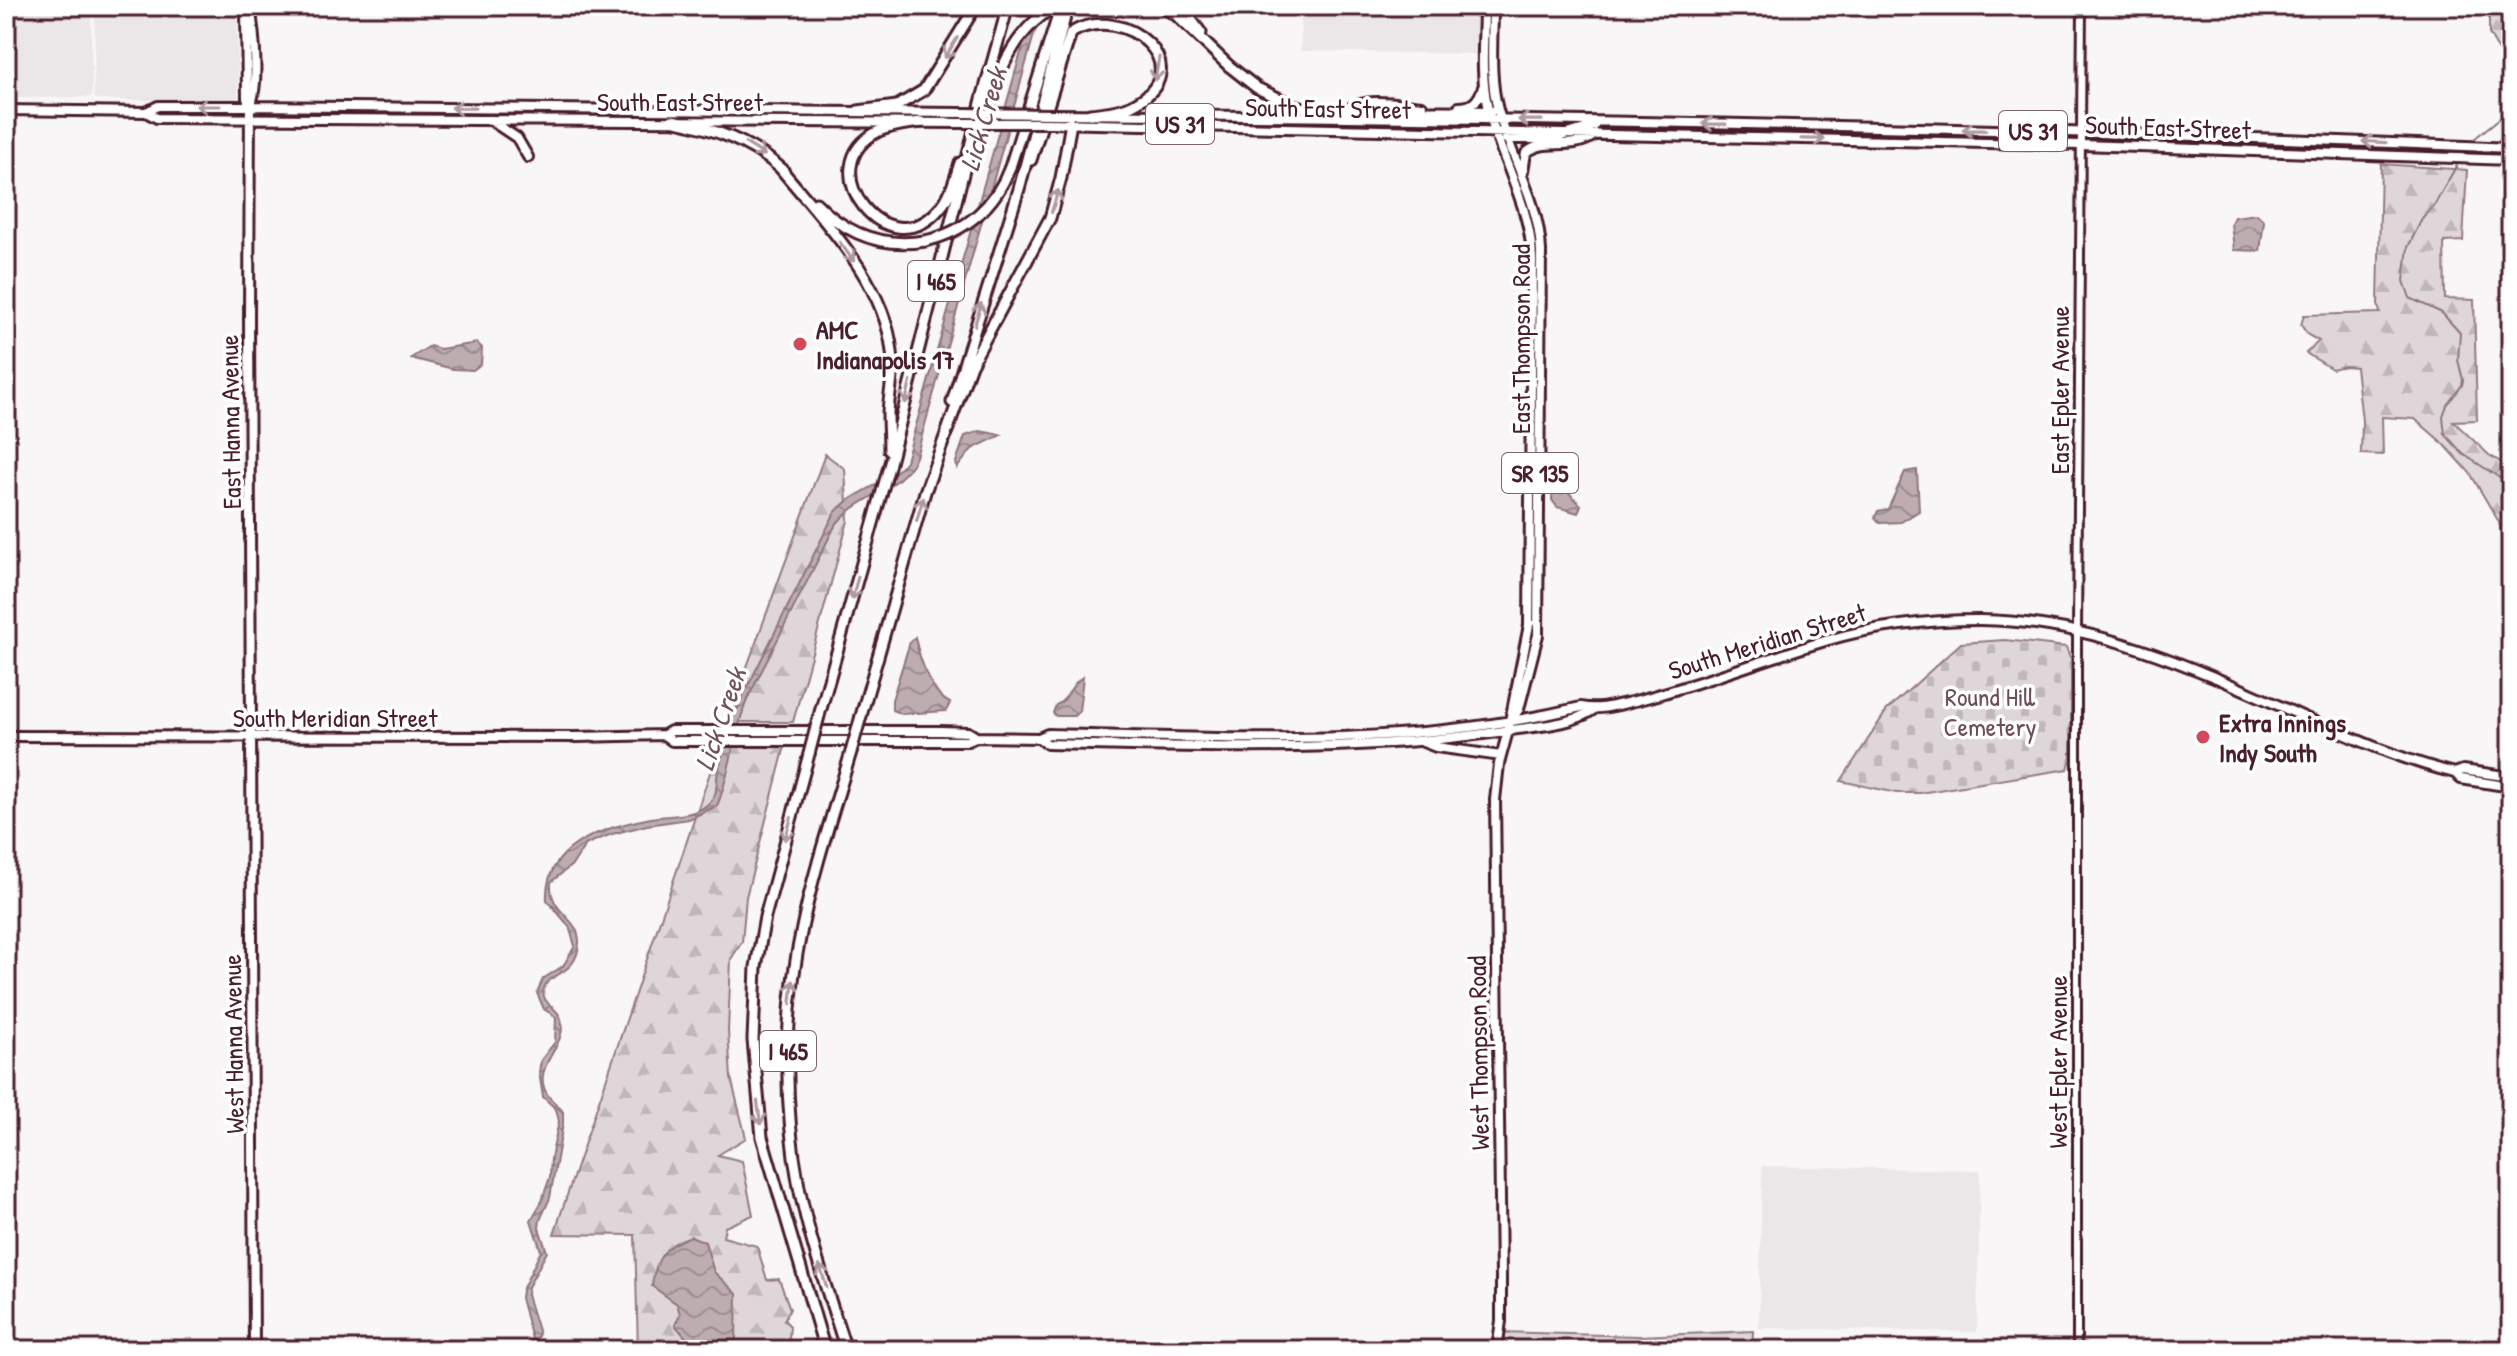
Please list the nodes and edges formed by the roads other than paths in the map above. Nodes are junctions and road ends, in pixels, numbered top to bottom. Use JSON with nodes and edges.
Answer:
{"nodes":[{"id":1,"x":248,"y":6,"type":"edge"},
{"id":2,"x":976,"y":6,"type":"edge"},
{"id":3,"x":1008,"y":6,"type":"edge"},
{"id":4,"x":1058,"y":6,"type":"edge"},
{"id":5,"x":1068,"y":6,"type":"edge"},
{"id":6,"x":1161,"y":6,"type":"edge"},
{"id":7,"x":1181,"y":6,"type":"edge"},
{"id":8,"x":1484,"y":6,"type":"edge"},
{"id":9,"x":1493,"y":6,"type":"edge"},
{"id":10,"x":2082,"y":6,"type":"edge"},
{"id":11,"x":1091,"y":15,"type":"dead end"},
{"id":12,"x":1150,"y":30,"type":"dead end"},
{"id":13,"x":1220,"y":58,"type":"junction"},
{"id":14,"x":1484,"y":83,"type":"junction"},
{"id":15,"x":982,"y":99,"type":"junction"},
{"id":16,"x":250,"y":106,"type":"junction"},
{"id":17,"x":351,"y":107,"type":"junction"},
{"id":18,"x":369,"y":107,"type":"junction"},
{"id":19,"x":6,"y":110,"type":"edge"},
{"id":20,"x":858,"y":111,"type":"junction"},
{"id":21,"x":146,"y":112,"type":"junction"},
{"id":22,"x":1090,"y":114,"type":"junction"},
{"id":23,"x":1340,"y":116,"type":"junction"},
{"id":24,"x":1494,"y":117,"type":"junction"},
{"id":25,"x":250,"y":118,"type":"junction"},
{"id":26,"x":959,"y":118,"type":"junction"},
{"id":27,"x":1363,"y":118,"type":"junction"},
{"id":28,"x":344,"y":119,"type":"junction"},
{"id":29,"x":358,"y":119,"type":"junction"},
{"id":30,"x":1052,"y":119,"type":"junction"},
{"id":31,"x":489,"y":120,"type":"junction"},
{"id":32,"x":672,"y":120,"type":"junction"},
{"id":33,"x":921,"y":122,"type":"junction"},
{"id":34,"x":1614,"y":122,"type":"junction"},
{"id":35,"x":1071,"y":123,"type":"junction"},
{"id":36,"x":1318,"y":128,"type":"junction"},
{"id":37,"x":1495,"y":132,"type":"junction"},
{"id":38,"x":2081,"y":132,"type":"junction"},
{"id":39,"x":1567,"y":133,"type":"junction"},
{"id":40,"x":1596,"y":134,"type":"junction"},
{"id":41,"x":1507,"y":135,"type":"junction"},
{"id":42,"x":2081,"y":145,"type":"junction"},
{"id":43,"x":2511,"y":148,"type":"edge"},
{"id":44,"x":1501,"y":150,"type":"junction"},
{"id":45,"x":528,"y":157,"type":"dead end"},
{"id":46,"x":2511,"y":160,"type":"edge"},
{"id":47,"x":781,"y":169,"type":"junction"},
{"id":48,"x":1523,"y":176,"type":"junction"},
{"id":49,"x":962,"y":177,"type":"junction"},
{"id":50,"x":1019,"y":189,"type":"junction"},
{"id":51,"x":890,"y":463,"type":"junction"},
{"id":52,"x":933,"y":469,"type":"junction"},
{"id":53,"x":2077,"y":630,"type":"junction"},
{"id":54,"x":1509,"y":726,"type":"junction"},
{"id":55,"x":6,"y":736,"type":"edge"},
{"id":56,"x":251,"y":737,"type":"junction"},
{"id":57,"x":1039,"y":738,"type":"junction"},
{"id":58,"x":1420,"y":741,"type":"junction"},
{"id":59,"x":1501,"y":756,"type":"junction"},
{"id":60,"x":2455,"y":773,"type":"junction"},
{"id":61,"x":2077,"y":774,"type":"joint"},
{"id":62,"x":2511,"y":777,"type":"edge"},
{"id":63,"x":2511,"y":787,"type":"edge"},
{"id":64,"x":254,"y":1350,"type":"edge"},
{"id":65,"x":825,"y":1350,"type":"edge"},
{"id":66,"x":846,"y":1350,"type":"edge"},
{"id":67,"x":1497,"y":1350,"type":"edge"},
{"id":68,"x":2077,"y":1350,"type":"edge"}],
"edges":[{"from":1,"to":16,"type":"main road","name":"East Hanna Avenue"},
{"from":2,"to":20,"type":"highway","one_way":true},
{"from":3,"to":15,"type":"highway","number":"I 465"},
{"from":4,"to":47,"type":"highway","bridge":true},
{"from":4,"to":49,"type":"highway"},
{"from":5,"to":50,"type":"highway","number":"I 465"},
{"from":6,"to":13,"type":"highway"},
{"from":7,"to":13,"type":"highway","number":"US 31"},
{"from":8,"to":14,"type":"main road","name":"East Thompson Road"},
{"from":9,"to":24,"type":"main road","name":"East Thompson Road"},
{"from":10,"to":38,"type":"street","name":"East Epler Avenue"},
{"from":11,"to":50,"type":"highway"},
{"from":12,"to":22,"type":"highway","one_way":true},
{"from":13,"to":23,"type":"highway","number":"US 31"},
{"from":14,"to":23,"type":"main road"},
{"from":14,"to":24,"type":"main road","name":"East Thompson Road"},
{"from":15,"to":33,"type":"highway","number":"US 31"},
{"from":15,"to":49,"type":"highway","number":"I 465"},
{"from":16,"to":17,"type":"main road","name":"South East Street"},
{"from":16,"to":21,"type":"main road","name":"South East Street","one_way":true},
{"from":16,"to":25,"type":"main road","name":"East Hanna Avenue"},
{"from":17,"to":18,"type":"main road","name":"South East Street"},
{"from":17,"to":28,"type":"main road"},
{"from":20,"to":18,"type":"main road","name":"South East Street","one_way":true},
{"from":18,"to":29,"type":"main road"},
{"from":19,"to":21,"type":"main road","name":"South East Street"},
{"from":20,"to":26,"type":"main road","name":"South East Street"},
{"from":21,"to":25,"type":"main road","name":"South East Street"},
{"from":22,"to":23,"type":"main road","name":"South East Street"},
{"from":22,"to":30,"type":"main road","name":"South East Street"},
{"from":23,"to":27,"type":"main road","name":"South East Street","number":"US 31"},
{"from":24,"to":27,"type":"main road","name":"South East Street","number":"US 31"},
{"from":34,"to":24,"type":"main road","name":"South East Street","number":"US 31","one_way":true},
{"from":24,"to":37,"type":"main road","name":"East Thompson Road","number":"SR 135"},
{"from":24,"to":41,"type":"main road","name":"East Thompson Road","number":"SR 135"},
{"from":25,"to":28,"type":"main road","name":"South East Street"},
{"from":25,"to":56,"type":"main road","name":"East Hanna Avenue"},
{"from":26,"to":30,"type":"main road","name":"South East Street","number":"US 31","bridge":true},
{"from":26,"to":33,"type":"main road","name":"South East Street","number":"US 31"},
{"from":27,"to":36,"type":"main road"},
{"from":28,"to":29,"type":"main road","name":"South East Street"},
{"from":29,"to":31,"type":"main road","name":"South East Street"},
{"from":30,"to":35,"type":"main road","name":"South East Street","number":"US 31"},
{"from":31,"to":32,"type":"main road","name":"South East Street"},
{"from":31,"to":45,"type":"main road"},
{"from":32,"to":33,"type":"main road","name":"South East Street"},
{"from":32,"to":47,"type":"highway","one_way":true},
{"from":38,"to":34,"type":"main road","name":"South East Street","number":"US 31","one_way":true},
{"from":34,"to":39,"type":"main road"},
{"from":35,"to":36,"type":"main road","name":"South East Street","number":"US 31"},
{"from":52,"to":35,"type":"highway","one_way":true},
{"from":36,"to":37,"type":"main road","name":"South East Street","number":"US 31"},
{"from":37,"to":41,"type":"main road","name":"South East Street","number":"US 31"},
{"from":37,"to":44,"type":"main road","name":"East Thompson Road","number":"SR 135"},
{"from":38,"to":42,"type":"street","name":"East Epler Avenue"},
{"from":43,"to":38,"type":"main road","name":"South East Street","number":"US 31","one_way":true},
{"from":39,"to":40,"type":"main road","name":"South East Street","number":"US 31"},
{"from":39,"to":41,"type":"main road","name":"South East Street","number":"US 31"},
{"from":40,"to":42,"type":"main road","name":"South East Street","number":"US 31","one_way":true},
{"from":40,"to":48,"type":"main road"},
{"from":41,"to":44,"type":"main road"},
{"from":41,"to":48,"type":"main road","name":"East Thompson Road","number":"SR 135"},
{"from":42,"to":46,"type":"main road","name":"South East Street","number":"US 31"},
{"from":42,"to":53,"type":"street","name":"East Epler Avenue"},
{"from":44,"to":54,"type":"main road","name":"East Thompson Road","number":"SR 135"},
{"from":47,"to":51,"type":"highway","one_way":true},
{"from":48,"to":54,"type":"main road","name":"East Thompson Road","number":"SR 135"},
{"from":49,"to":51,"type":"highway","number":"I 465","one_way":true},
{"from":52,"to":50,"type":"highway","number":"I 465","one_way":true},
{"from":51,"to":65,"type":"highway","number":"I 465","one_way":true,"bridge":true},
{"from":66,"to":52,"type":"highway","number":"I 465","one_way":true,"bridge":true},
{"from":53,"to":54,"type":"main road","name":"South Meridian Street"},
{"from":53,"to":60,"type":"main road","name":"South Meridian Street"},
{"from":53,"to":61,"type":"street","name":"East Epler Avenue"},
{"from":54,"to":57,"type":"main road","name":"South Meridian Street"},
{"from":54,"to":58,"type":"main road","name":"South Meridian Street"},
{"from":54,"to":59,"type":"main road","name":"East Thompson Road"},
{"from":55,"to":56,"type":"main road","name":"South Meridian Street"},
{"from":56,"to":57,"type":"main road","name":"South Meridian Street"},
{"from":56,"to":64,"type":"main road","name":"West Hanna Avenue"},
{"from":57,"to":58,"type":"main road","name":"South Meridian Street"},
{"from":58,"to":59,"type":"main road","name":"South Meridian Street"},
{"from":59,"to":67,"type":"main road","name":"West Thompson Road"},
{"from":60,"to":62,"type":"main road","name":"South Meridian Street"},
{"from":60,"to":63,"type":"main road","name":"South Meridian Street"},
{"from":61,"to":68,"type":"street","name":"West Epler Avenue"}]}
